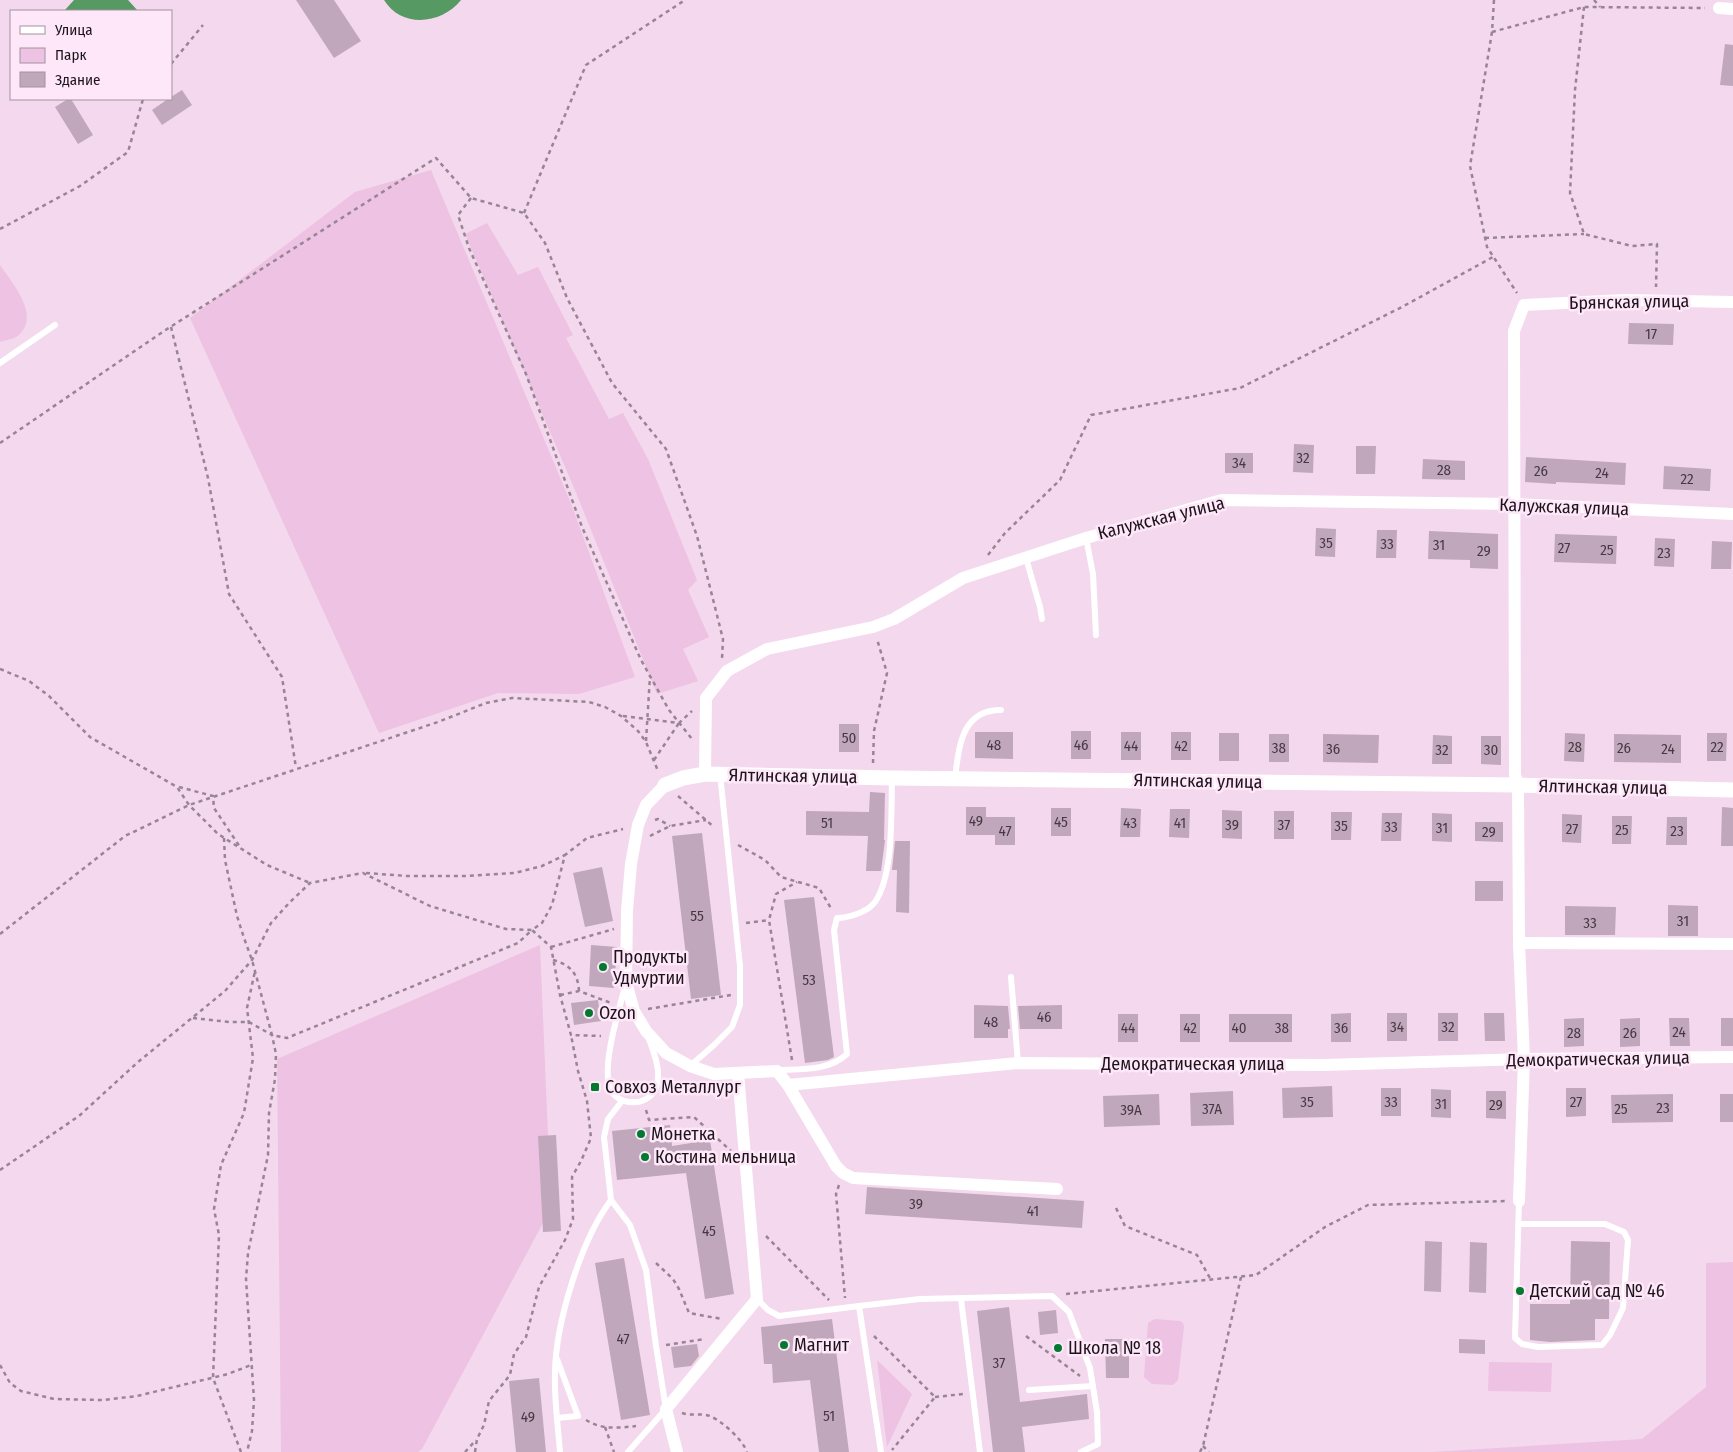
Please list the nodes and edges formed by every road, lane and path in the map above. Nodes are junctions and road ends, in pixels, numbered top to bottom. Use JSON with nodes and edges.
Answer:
{"nodes":[{"id":1,"x":685,"y":0,"type":"edge"},
{"id":2,"x":1494,"y":0,"type":"edge"},
{"id":3,"x":1594,"y":0,"type":"edge"},
{"id":4,"x":1584,"y":7,"type":"junction"},
{"id":5,"x":1600,"y":7,"type":"junction"},
{"id":6,"x":1719,"y":8,"type":"joint"},
{"id":7,"x":1733,"y":9,"type":"edge"},
{"id":8,"x":203,"y":25,"type":"dead end"},
{"id":9,"x":1492,"y":32,"type":"junction"},
{"id":10,"x":172,"y":63,"type":"edge"},
{"id":11,"x":143,"y":100,"type":"edge"},
{"id":12,"x":471,"y":198,"type":"junction"},
{"id":13,"x":524,"y":213,"type":"junction"},
{"id":14,"x":0,"y":229,"type":"edge"},
{"id":15,"x":1584,"y":234,"type":"junction"},
{"id":16,"x":1485,"y":238,"type":"junction"},
{"id":17,"x":1493,"y":257,"type":"junction"},
{"id":18,"x":1656,"y":300,"type":"junction"},
{"id":19,"x":1733,"y":302,"type":"edge"},
{"id":20,"x":1524,"y":305,"type":"junction"},
{"id":21,"x":55,"y":325,"type":"dead end"},
{"id":22,"x":171,"y":327,"type":"junction"},
{"id":23,"x":0,"y":362,"type":"edge"},
{"id":24,"x":0,"y":443,"type":"edge"},
{"id":25,"x":1514,"y":504,"type":"junction"},
{"id":26,"x":1733,"y":514,"type":"edge"},
{"id":27,"x":1086,"y":538,"type":"junction"},
{"id":28,"x":1026,"y":558,"type":"junction"},
{"id":29,"x":971,"y":575,"type":"junction"},
{"id":30,"x":1042,"y":619,"type":"dead end"},
{"id":31,"x":873,"y":628,"type":"junction"},
{"id":32,"x":1096,"y":635,"type":"dead end"},
{"id":33,"x":0,"y":669,"type":"edge"},
{"id":34,"x":650,"y":676,"type":"junction"},
{"id":35,"x":720,"y":680,"type":"junction"},
{"id":36,"x":706,"y":698,"type":"junction"},
{"id":37,"x":1001,"y":710,"type":"dead end"},
{"id":38,"x":621,"y":716,"type":"junction"},
{"id":39,"x":648,"y":719,"type":"junction"},
{"id":40,"x":680,"y":723,"type":"junction"},
{"id":41,"x":646,"y":742,"type":"junction"},
{"id":42,"x":705,"y":756,"type":"junction"},
{"id":43,"x":654,"y":760,"type":"junction"},
{"id":44,"x":296,"y":768,"type":"junction"},
{"id":45,"x":712,"y":774,"type":"junction"},
{"id":46,"x":873,"y":777,"type":"junction"},
{"id":47,"x":892,"y":778,"type":"junction"},
{"id":48,"x":955,"y":778,"type":"junction"},
{"id":49,"x":665,"y":785,"type":"junction"},
{"id":50,"x":1518,"y":785,"type":"junction"},
{"id":51,"x":177,"y":787,"type":"junction"},
{"id":52,"x":1733,"y":790,"type":"edge"},
{"id":53,"x":213,"y":796,"type":"junction"},
{"id":54,"x":188,"y":805,"type":"junction"},
{"id":55,"x":707,"y":820,"type":"junction"},
{"id":56,"x":638,"y":825,"type":"junction"},
{"id":57,"x":224,"y":838,"type":"junction"},
{"id":58,"x":726,"y":839,"type":"junction"},
{"id":59,"x":635,"y":844,"type":"junction"},
{"id":60,"x":241,"y":849,"type":"junction"},
{"id":61,"x":565,"y":855,"type":"junction"},
{"id":62,"x":363,"y":873,"type":"junction"},
{"id":63,"x":797,"y":882,"type":"junction"},
{"id":64,"x":310,"y":883,"type":"junction"},
{"id":65,"x":837,"y":918,"type":"junction"},
{"id":66,"x":769,"y":920,"type":"junction"},
{"id":67,"x":627,"y":925,"type":"junction"},
{"id":68,"x":736,"y":925,"type":"junction"},
{"id":69,"x":532,"y":930,"type":"junction"},
{"id":70,"x":0,"y":934,"type":"edge"},
{"id":71,"x":1519,"y":943,"type":"junction"},
{"id":72,"x":1733,"y":944,"type":"edge"},
{"id":73,"x":550,"y":947,"type":"junction"},
{"id":74,"x":252,"y":960,"type":"junction"},
{"id":75,"x":553,"y":960,"type":"junction"},
{"id":76,"x":255,"y":970,"type":"junction"},
{"id":77,"x":1011,"y":977,"type":"dead end"},
{"id":78,"x":626,"y":982,"type":"junction"},
{"id":79,"x":579,"y":991,"type":"junction"},
{"id":80,"x":740,"y":994,"type":"junction"},
{"id":81,"x":560,"y":995,"type":"junction"},
{"id":82,"x":620,"y":1006,"type":"junction"},
{"id":83,"x":634,"y":1011,"type":"junction"},
{"id":84,"x":193,"y":1018,"type":"junction"},
{"id":85,"x":249,"y":1022,"type":"junction"},
{"id":86,"x":646,"y":1030,"type":"junction"},
{"id":87,"x":272,"y":1035,"type":"junction"},
{"id":88,"x":571,"y":1035,"type":"junction"},
{"id":89,"x":613,"y":1037,"type":"junction"},
{"id":90,"x":1733,"y":1058,"type":"edge"},
{"id":91,"x":1524,"y":1059,"type":"junction"},
{"id":92,"x":1018,"y":1063,"type":"junction"},
{"id":93,"x":690,"y":1066,"type":"junction"},
{"id":94,"x":794,"y":1069,"type":"junction"},
{"id":95,"x":777,"y":1071,"type":"junction"},
{"id":96,"x":738,"y":1072,"type":"junction"},
{"id":97,"x":788,"y":1085,"type":"junction"},
{"id":98,"x":643,"y":1100,"type":"junction"},
{"id":99,"x":622,"y":1101,"type":"junction"},
{"id":100,"x":744,"y":1164,"type":"junction"},
{"id":101,"x":0,"y":1170,"type":"edge"},
{"id":102,"x":843,"y":1174,"type":"junction"},
{"id":103,"x":1057,"y":1189,"type":"dead end"},
{"id":104,"x":611,"y":1200,"type":"junction"},
{"id":105,"x":1519,"y":1201,"type":"junction"},
{"id":106,"x":1116,"y":1208,"type":"dead end"},
{"id":107,"x":750,"y":1219,"type":"junction"},
{"id":108,"x":1518,"y":1224,"type":"junction"},
{"id":109,"x":640,"y":1254,"type":"junction"},
{"id":110,"x":1240,"y":1277,"type":"junction"},
{"id":111,"x":1211,"y":1280,"type":"junction"},
{"id":112,"x":1052,"y":1296,"type":"junction"},
{"id":113,"x":757,"y":1298,"type":"junction"},
{"id":114,"x":961,"y":1299,"type":"junction"},
{"id":115,"x":859,"y":1306,"type":"junction"},
{"id":116,"x":846,"y":1307,"type":"junction"},
{"id":117,"x":838,"y":1308,"type":"junction"},
{"id":118,"x":738,"y":1322,"type":"junction"},
{"id":119,"x":862,"y":1323,"type":"junction"},
{"id":120,"x":726,"y":1336,"type":"junction"},
{"id":121,"x":1026,"y":1336,"type":"dead end"},
{"id":122,"x":656,"y":1346,"type":"junction"},
{"id":123,"x":556,"y":1356,"type":"junction"},
{"id":124,"x":0,"y":1365,"type":"edge"},
{"id":125,"x":251,"y":1365,"type":"junction"},
{"id":126,"x":213,"y":1378,"type":"junction"},
{"id":127,"x":1093,"y":1386,"type":"junction"},
{"id":128,"x":1029,"y":1390,"type":"dead end"},
{"id":129,"x":973,"y":1393,"type":"junction"},
{"id":130,"x":935,"y":1397,"type":"junction"},
{"id":131,"x":666,"y":1409,"type":"junction"},
{"id":132,"x":578,"y":1416,"type":"junction"},
{"id":133,"x":557,"y":1418,"type":"junction"},
{"id":134,"x":654,"y":1423,"type":"junction"},
{"id":135,"x":605,"y":1427,"type":"junction"},
{"id":136,"x":477,"y":1439,"type":"junction"},
{"id":137,"x":1203,"y":1446,"type":"junction"},
{"id":138,"x":241,"y":1452,"type":"edge"},
{"id":139,"x":247,"y":1452,"type":"edge"},
{"id":140,"x":465,"y":1452,"type":"edge"},
{"id":141,"x":475,"y":1452,"type":"edge"},
{"id":142,"x":560,"y":1452,"type":"edge"},
{"id":143,"x":614,"y":1452,"type":"edge"},
{"id":144,"x":628,"y":1452,"type":"edge"},
{"id":145,"x":677,"y":1452,"type":"edge"},
{"id":146,"x":747,"y":1452,"type":"edge"},
{"id":147,"x":881,"y":1452,"type":"edge"},
{"id":148,"x":890,"y":1452,"type":"edge"},
{"id":149,"x":980,"y":1452,"type":"edge"},
{"id":150,"x":1081,"y":1452,"type":"edge"},
{"id":151,"x":1200,"y":1452,"type":"edge"},
{"id":152,"x":1209,"y":1452,"type":"edge"}],
"edges":[{"from":1,"to":13,"type":"path"},
{"from":2,"to":9,"type":"path"},
{"from":3,"to":5,"type":"path"},
{"from":4,"to":5,"type":"path"},
{"from":4,"to":9,"type":"path"},
{"from":4,"to":15,"type":"path"},
{"from":5,"to":6,"type":"path"},
{"from":6,"to":7,"type":"street"},
{"from":8,"to":10,"type":"path"},
{"from":9,"to":16,"type":"path"},
{"from":11,"to":14,"type":"path"},
{"from":12,"to":13,"type":"path"},
{"from":12,"to":22,"type":"path"},
{"from":12,"to":34,"type":"path"},
{"from":13,"to":35,"type":"path"},
{"from":15,"to":16,"type":"path"},
{"from":15,"to":18,"type":"path"},
{"from":16,"to":17,"type":"path"},
{"from":17,"to":20,"type":"path"},
{"from":17,"to":29,"type":"path"},
{"from":18,"to":19,"type":"street","name":"Брянская улица"},
{"from":18,"to":20,"type":"street","name":"Брянская улица"},
{"from":20,"to":25,"type":"street"},
{"from":21,"to":23,"type":"lane"},
{"from":22,"to":24,"type":"path"},
{"from":22,"to":44,"type":"path"},
{"from":25,"to":26,"type":"street","name":"Калужская улица"},
{"from":25,"to":27,"type":"street","name":"Калужская улица"},
{"from":25,"to":50,"type":"street"},
{"from":27,"to":28,"type":"street","name":"Калужская улица"},
{"from":27,"to":32,"type":"lane"},
{"from":28,"to":29,"type":"street","name":"Калужская улица"},
{"from":28,"to":30,"type":"lane"},
{"from":29,"to":31,"type":"street","name":"Калужская улица"},
{"from":31,"to":35,"type":"street","name":"Калужская улица"},
{"from":31,"to":46,"type":"path"},
{"from":33,"to":51,"type":"path"},
{"from":34,"to":39,"type":"path"},
{"from":34,"to":40,"type":"path"},
{"from":35,"to":36,"type":"street","name":"Калужская улица"},
{"from":36,"to":40,"type":"path"},
{"from":36,"to":42,"type":"street"},
{"from":37,"to":48,"type":"lane"},
{"from":38,"to":39,"type":"path"},
{"from":38,"to":41,"type":"path"},
{"from":38,"to":44,"type":"path"},
{"from":39,"to":40,"type":"path"},
{"from":39,"to":41,"type":"path"},
{"from":40,"to":42,"type":"path"},
{"from":40,"to":43,"type":"path"},
{"from":41,"to":43,"type":"path"},
{"from":42,"to":45,"type":"street"},
{"from":43,"to":49,"type":"path"},
{"from":44,"to":53,"type":"path"},
{"from":45,"to":46,"type":"street","name":"Ялтинская улица"},
{"from":45,"to":49,"type":"street","name":"Ялтинская улица"},
{"from":45,"to":58,"type":"lane"},
{"from":46,"to":47,"type":"street","name":"Ялтинская улица"},
{"from":47,"to":48,"type":"street","name":"Ялтинская улица"},
{"from":47,"to":65,"type":"lane"},
{"from":48,"to":50,"type":"street","name":"Ялтинская улица"},
{"from":49,"to":55,"type":"path"},
{"from":49,"to":56,"type":"street"},
{"from":50,"to":52,"type":"street","name":"Ялтинская улица"},
{"from":50,"to":71,"type":"street"},
{"from":51,"to":53,"type":"path"},
{"from":51,"to":54,"type":"path"},
{"from":53,"to":54,"type":"path"},
{"from":53,"to":60,"type":"path"},
{"from":54,"to":57,"type":"path"},
{"from":54,"to":70,"type":"path"},
{"from":55,"to":58,"type":"path"},
{"from":55,"to":59,"type":"path"},
{"from":56,"to":59,"type":"street"},
{"from":56,"to":61,"type":"path"},
{"from":57,"to":60,"type":"path"},
{"from":57,"to":74,"type":"path"},
{"from":58,"to":63,"type":"path"},
{"from":58,"to":68,"type":"lane"},
{"from":59,"to":67,"type":"street"},
{"from":60,"to":64,"type":"path"},
{"from":61,"to":62,"type":"path"},
{"from":61,"to":69,"type":"path"},
{"from":62,"to":64,"type":"path"},
{"from":62,"to":69,"type":"path"},
{"from":63,"to":65,"type":"path"},
{"from":63,"to":66,"type":"path"},
{"from":64,"to":74,"type":"path"},
{"from":65,"to":94,"type":"lane"},
{"from":66,"to":68,"type":"path"},
{"from":66,"to":94,"type":"path"},
{"from":67,"to":73,"type":"path"},
{"from":67,"to":78,"type":"street"},
{"from":68,"to":80,"type":"lane"},
{"from":69,"to":73,"type":"path"},
{"from":69,"to":87,"type":"path"},
{"from":71,"to":72,"type":"street"},
{"from":71,"to":91,"type":"street"},
{"from":73,"to":75,"type":"path"},
{"from":74,"to":76,"type":"path"},
{"from":74,"to":84,"type":"path"},
{"from":75,"to":79,"type":"path"},
{"from":75,"to":81,"type":"path"},
{"from":76,"to":85,"type":"path"},
{"from":76,"to":87,"type":"path"},
{"from":77,"to":92,"type":"lane"},
{"from":78,"to":82,"type":"lane"},
{"from":78,"to":83,"type":"street"},
{"from":79,"to":81,"type":"path"},
{"from":79,"to":82,"type":"path"},
{"from":80,"to":83,"type":"path"},
{"from":80,"to":93,"type":"lane"},
{"from":81,"to":88,"type":"path"},
{"from":82,"to":89,"type":"lane"},
{"from":83,"to":86,"type":"street"},
{"from":84,"to":85,"type":"path"},
{"from":84,"to":101,"type":"path"},
{"from":85,"to":87,"type":"path"},
{"from":85,"to":126,"type":"path"},
{"from":86,"to":93,"type":"street"},
{"from":86,"to":98,"type":"lane"},
{"from":87,"to":125,"type":"path"},
{"from":88,"to":89,"type":"path"},
{"from":88,"to":136,"type":"path"},
{"from":89,"to":99,"type":"lane"},
{"from":90,"to":91,"type":"street","name":"Демократическая улица"},
{"from":91,"to":92,"type":"street","name":"Демократическая улица"},
{"from":91,"to":105,"type":"street"},
{"from":92,"to":97,"type":"street","name":"Демократическая улица"},
{"from":93,"to":96,"type":"street"},
{"from":94,"to":95,"type":"lane"},
{"from":95,"to":96,"type":"street"},
{"from":95,"to":97,"type":"street"},
{"from":96,"to":100,"type":"street"},
{"from":97,"to":102,"type":"street"},
{"from":98,"to":99,"type":"lane"},
{"from":98,"to":100,"type":"path"},
{"from":99,"to":104,"type":"lane"},
{"from":100,"to":107,"type":"street"},
{"from":102,"to":103,"type":"street"},
{"from":102,"to":116,"type":"path"},
{"from":104,"to":109,"type":"lane"},
{"from":104,"to":123,"type":"lane"},
{"from":105,"to":108,"type":"lane"},
{"from":105,"to":110,"type":"path"},
{"from":106,"to":111,"type":"path"},
{"from":107,"to":113,"type":"street"},
{"from":107,"to":117,"type":"path"},
{"from":108,"to":108,"type":"lane"},
{"from":109,"to":118,"type":"path"},
{"from":109,"to":122,"type":"lane"},
{"from":110,"to":111,"type":"path"},
{"from":110,"to":137,"type":"path"},
{"from":111,"to":112,"type":"path"},
{"from":112,"to":114,"type":"lane"},
{"from":112,"to":127,"type":"lane"},
{"from":113,"to":117,"type":"lane"},
{"from":113,"to":118,"type":"street"},
{"from":114,"to":115,"type":"lane"},
{"from":114,"to":129,"type":"lane"},
{"from":115,"to":116,"type":"lane"},
{"from":115,"to":119,"type":"lane"},
{"from":116,"to":117,"type":"lane"},
{"from":118,"to":120,"type":"street"},
{"from":119,"to":130,"type":"path"},
{"from":119,"to":147,"type":"lane"},
{"from":120,"to":122,"type":"path"},
{"from":120,"to":131,"type":"street"},
{"from":121,"to":127,"type":"path"},
{"from":122,"to":131,"type":"lane"},
{"from":123,"to":132,"type":"lane"},
{"from":123,"to":133,"type":"lane"},
{"from":124,"to":126,"type":"path"},
{"from":125,"to":126,"type":"path"},
{"from":125,"to":139,"type":"path"},
{"from":126,"to":138,"type":"path"},
{"from":127,"to":128,"type":"lane"},
{"from":127,"to":150,"type":"lane"},
{"from":129,"to":130,"type":"path"},
{"from":129,"to":149,"type":"lane"},
{"from":130,"to":148,"type":"path"},
{"from":131,"to":134,"type":"lane"},
{"from":131,"to":145,"type":"street"},
{"from":131,"to":146,"type":"path"},
{"from":132,"to":133,"type":"lane"},
{"from":132,"to":135,"type":"path"},
{"from":133,"to":142,"type":"lane"},
{"from":134,"to":135,"type":"path"},
{"from":134,"to":144,"type":"lane"},
{"from":135,"to":143,"type":"path"},
{"from":136,"to":140,"type":"path"},
{"from":136,"to":141,"type":"path"},
{"from":137,"to":151,"type":"path"},
{"from":137,"to":152,"type":"path"}]}
